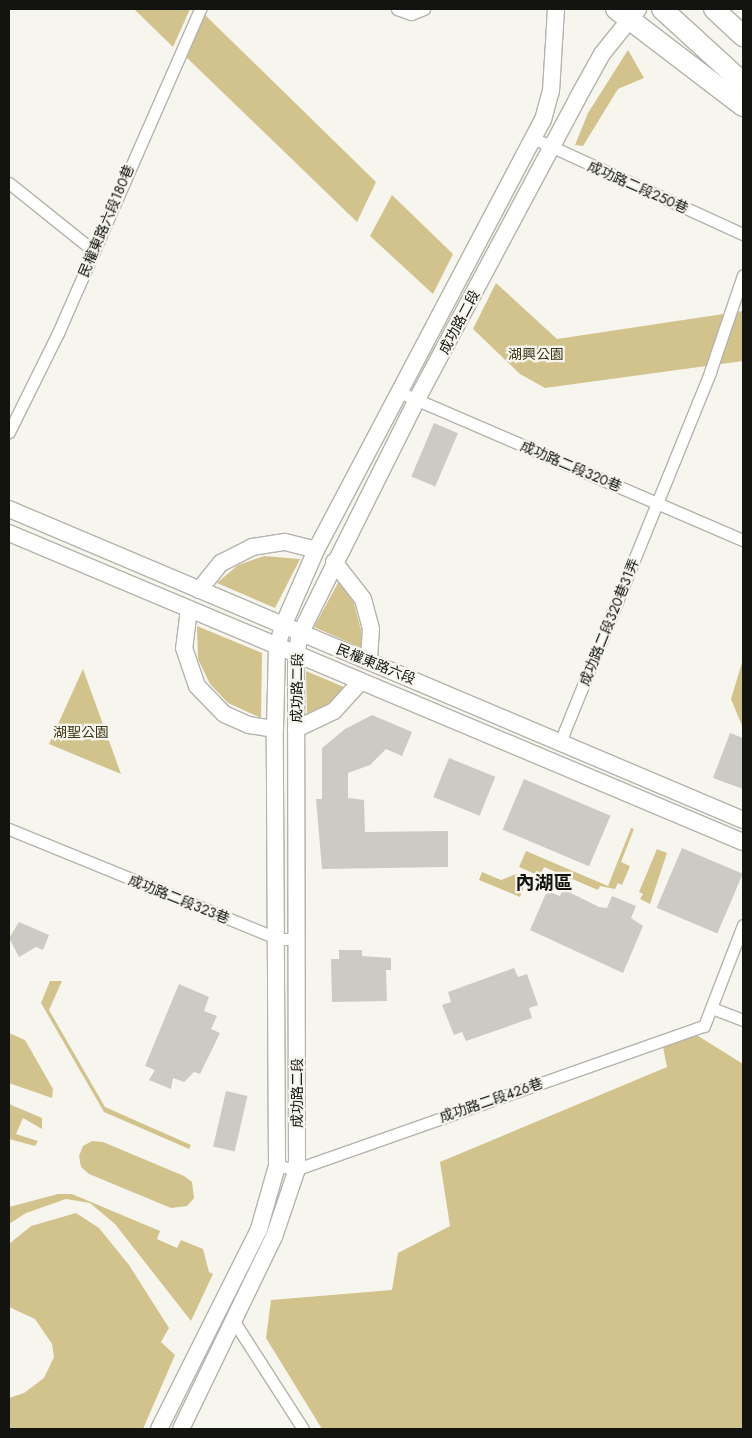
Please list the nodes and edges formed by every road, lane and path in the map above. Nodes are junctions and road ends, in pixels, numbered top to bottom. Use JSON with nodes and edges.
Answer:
{"nodes":[{"id":1,"x":200,"y":9,"type":"edge"},
{"id":2,"x":397,"y":9,"type":"edge"},
{"id":3,"x":424,"y":9,"type":"edge"},
{"id":4,"x":556,"y":9,"type":"edge"},
{"id":5,"x":662,"y":9,"type":"edge"},
{"id":6,"x":714,"y":9,"type":"edge"},
{"id":7,"x":628,"y":12,"type":"edge"},
{"id":8,"x":743,"y":36,"type":"edge"},
{"id":9,"x":743,"y":83,"type":"edge"},
{"id":10,"x":743,"y":106,"type":"edge"},
{"id":11,"x":533,"y":138,"type":"junction"},
{"id":12,"x":551,"y":148,"type":"junction"},
{"id":13,"x":9,"y":183,"type":"edge"},
{"id":14,"x":743,"y":234,"type":"edge"},
{"id":15,"x":94,"y":251,"type":"junction"},
{"id":16,"x":743,"y":275,"type":"edge"},
{"id":17,"x":399,"y":392,"type":"junction"},
{"id":18,"x":416,"y":401,"type":"junction"},
{"id":19,"x":9,"y":432,"type":"edge"},
{"id":20,"x":658,"y":503,"type":"junction"},
{"id":21,"x":9,"y":509,"type":"edge"},
{"id":22,"x":9,"y":533,"type":"edge"},
{"id":23,"x":743,"y":540,"type":"edge"},
{"id":24,"x":316,"y":550,"type":"junction"},
{"id":25,"x":334,"y":562,"type":"junction"},
{"id":26,"x":199,"y":590,"type":"junction"},
{"id":27,"x":189,"y":609,"type":"junction"},
{"id":28,"x":282,"y":626,"type":"junction"},
{"id":29,"x":300,"y":634,"type":"junction"},
{"id":30,"x":277,"y":647,"type":"junction"},
{"id":31,"x":296,"y":655,"type":"junction"},
{"id":32,"x":369,"y":661,"type":"junction"},
{"id":33,"x":361,"y":680,"type":"junction"},
{"id":34,"x":275,"y":729,"type":"junction"},
{"id":35,"x":296,"y":729,"type":"junction"},
{"id":36,"x":560,"y":742,"type":"junction"},
{"id":37,"x":743,"y":820,"type":"edge"},
{"id":38,"x":9,"y":829,"type":"edge"},
{"id":39,"x":743,"y":842,"type":"edge"},
{"id":40,"x":743,"y":926,"type":"edge"},
{"id":41,"x":278,"y":939,"type":"junction"},
{"id":42,"x":297,"y":939,"type":"junction"},
{"id":43,"x":738,"y":953,"type":"edge"},
{"id":44,"x":712,"y":1008,"type":"junction"},
{"id":45,"x":743,"y":1020,"type":"edge"},
{"id":46,"x":276,"y":1166,"type":"junction"},
{"id":47,"x":297,"y":1169,"type":"junction"},
{"id":48,"x":235,"y":1323,"type":"junction"},
{"id":49,"x":159,"y":1429,"type":"edge"},
{"id":50,"x":181,"y":1429,"type":"edge"},
{"id":51,"x":302,"y":1429,"type":"edge"}],
"edges":[{"from":1,"to":15,"type":"street","name":"民權東路六段180巷"},
{"from":2,"to":3,"type":"street"},
{"from":4,"to":11,"type":"main road","name":"成功路二段"},
{"from":5,"to":9,"type":"highway"},
{"from":6,"to":8,"type":"highway"},
{"from":7,"to":10,"type":"highway"},
{"from":7,"to":12,"type":"main road","name":"成功路二段"},
{"from":11,"to":12,"type":"street","name":"成功路二段250巷"},
{"from":11,"to":17,"type":"main road","name":"成功路二段"},
{"from":12,"to":14,"type":"street","name":"成功路二段250巷"},
{"from":12,"to":18,"type":"main road","name":"成功路二段"},
{"from":13,"to":15,"type":"street"},
{"from":15,"to":19,"type":"street","name":"民權東路六段180巷"},
{"from":16,"to":20,"type":"street","name":"成功路二段320巷31弄"},
{"from":17,"to":18,"type":"street","name":"成功路二段320巷"},
{"from":17,"to":24,"type":"main road","name":"成功路二段"},
{"from":18,"to":20,"type":"street","name":"成功路二段320巷"},
{"from":18,"to":25,"type":"main road","name":"成功路二段"},
{"from":20,"to":23,"type":"street","name":"成功路二段320巷"},
{"from":20,"to":36,"type":"street","name":"成功路二段320巷31弄"},
{"from":21,"to":26,"type":"main road","name":"民權東路六段"},
{"from":22,"to":27,"type":"main road","name":"民權東路六段"},
{"from":24,"to":26,"type":"main road"},
{"from":24,"to":28,"type":"main road","name":"成功路二段"},
{"from":25,"to":29,"type":"main road","name":"成功路二段"},
{"from":25,"to":32,"type":"main road"},
{"from":26,"to":28,"type":"main road","name":"民權東路六段"},
{"from":27,"to":30,"type":"main road","name":"民權東路六段"},
{"from":27,"to":34,"type":"main road"},
{"from":28,"to":29,"type":"main road","name":"民權東路六段"},
{"from":28,"to":30,"type":"main road","name":"成功路二段"},
{"from":29,"to":31,"type":"main road","name":"成功路二段"},
{"from":29,"to":32,"type":"main road","name":"民權東路六段"},
{"from":30,"to":31,"type":"main road","name":"民權東路六段"},
{"from":30,"to":34,"type":"main road","name":"成功路二段"},
{"from":31,"to":33,"type":"main road","name":"民權東路六段"},
{"from":31,"to":35,"type":"main road","name":"成功路二段"},
{"from":32,"to":36,"type":"main road","name":"民權東路六段"},
{"from":33,"to":35,"type":"main road"},
{"from":33,"to":39,"type":"main road","name":"民權東路六段"},
{"from":34,"to":41,"type":"main road","name":"成功路二段"},
{"from":35,"to":42,"type":"main road","name":"成功路二段"},
{"from":36,"to":37,"type":"main road","name":"民權東路六段"},
{"from":38,"to":41,"type":"street","name":"成功路二段323巷"},
{"from":40,"to":43,"type":"street"},
{"from":41,"to":42,"type":"street","name":"成功路二段323巷"},
{"from":41,"to":46,"type":"main road","name":"成功路二段"},
{"from":42,"to":47,"type":"main road","name":"成功路二段"},
{"from":43,"to":44,"type":"street"},
{"from":44,"to":45,"type":"street"},
{"from":44,"to":47,"type":"street","name":"成功路二段426巷"},
{"from":46,"to":47,"type":"street","name":"成功路二段426巷"},
{"from":46,"to":49,"type":"main road","name":"成功路二段"},
{"from":47,"to":48,"type":"main road","name":"成功路二段"},
{"from":48,"to":50,"type":"main road","name":"成功路二段"},
{"from":48,"to":51,"type":"street"}]}
